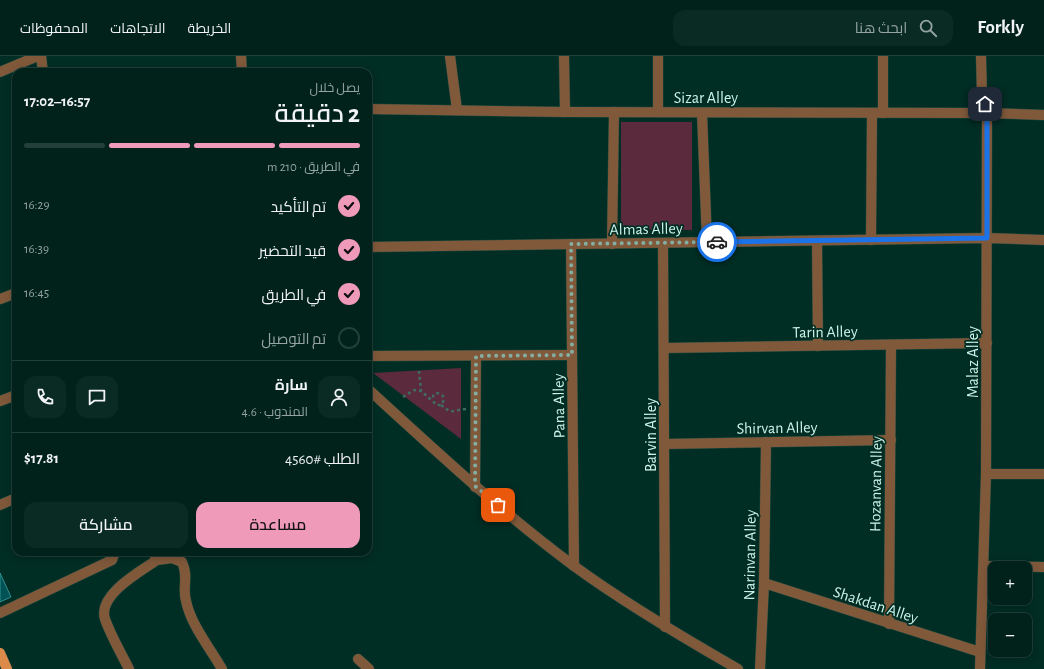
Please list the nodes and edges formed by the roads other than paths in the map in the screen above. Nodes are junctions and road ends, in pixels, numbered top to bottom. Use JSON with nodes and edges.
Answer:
{"nodes":[{"id":1,"x":38,"y":56,"type":"edge"},
{"id":2,"x":41,"y":56,"type":"edge"},
{"id":3,"x":241,"y":56,"type":"edge"},
{"id":4,"x":450,"y":56,"type":"edge"},
{"id":5,"x":564,"y":56,"type":"edge"},
{"id":6,"x":658,"y":56,"type":"edge"},
{"id":7,"x":883,"y":56,"type":"edge"},
{"id":8,"x":981,"y":56,"type":"edge"},
{"id":9,"x":42,"y":68,"type":"edge"},
{"id":10,"x":242,"y":68,"type":"edge"},
{"id":11,"x":0,"y":72,"type":"edge"},
{"id":12,"x":372,"y":109,"type":"edge"},
{"id":13,"x":457,"y":110,"type":"junction"},
{"id":14,"x":565,"y":112,"type":"junction"},
{"id":15,"x":614,"y":112,"type":"junction"},
{"id":16,"x":658,"y":112,"type":"junction"},
{"id":17,"x":702,"y":112,"type":"junction"},
{"id":18,"x":872,"y":113,"type":"junction"},
{"id":19,"x":883,"y":113,"type":"junction"},
{"id":20,"x":987,"y":113,"type":"junction"},
{"id":21,"x":1044,"y":115,"type":"edge"},
{"id":22,"x":987,"y":238,"type":"junction"},
{"id":23,"x":871,"y":240,"type":"junction"},
{"id":24,"x":1044,"y":240,"type":"edge"},
{"id":25,"x":817,"y":241,"type":"junction"},
{"id":26,"x":707,"y":242,"type":"junction"},
{"id":27,"x":664,"y":243,"type":"junction"},
{"id":28,"x":571,"y":244,"type":"junction"},
{"id":29,"x":612,"y":244,"type":"junction"},
{"id":30,"x":372,"y":247,"type":"edge"},
{"id":31,"x":12,"y":294,"type":"edge"},
{"id":32,"x":0,"y":299,"type":"edge"},
{"id":33,"x":987,"y":344,"type":"junction"},
{"id":34,"x":891,"y":345,"type":"junction"},
{"id":35,"x":818,"y":346,"type":"junction"},
{"id":36,"x":664,"y":348,"type":"junction"},
{"id":37,"x":572,"y":355,"type":"junction"},
{"id":38,"x":372,"y":356,"type":"edge"},
{"id":39,"x":476,"y":356,"type":"junction"},
{"id":40,"x":372,"y":393,"type":"edge"},
{"id":41,"x":12,"y":396,"type":"edge"},
{"id":42,"x":0,"y":401,"type":"edge"},
{"id":43,"x":891,"y":440,"type":"junction"},
{"id":44,"x":766,"y":442,"type":"junction"},
{"id":45,"x":665,"y":444,"type":"junction"},
{"id":46,"x":986,"y":474,"type":"junction"},
{"id":47,"x":1044,"y":474,"type":"edge"},
{"id":48,"x":475,"y":486,"type":"junction"},
{"id":49,"x":12,"y":500,"type":"edge"},
{"id":50,"x":0,"y":505,"type":"edge"},
{"id":51,"x":114,"y":556,"type":"edge"},
{"id":52,"x":155,"y":556,"type":"edge"},
{"id":53,"x":574,"y":566,"type":"junction"},
{"id":54,"x":984,"y":566,"type":"junction"},
{"id":55,"x":1044,"y":567,"type":"edge"},
{"id":56,"x":764,"y":583,"type":"junction"},
{"id":57,"x":0,"y":614,"type":"edge"},
{"id":58,"x":889,"y":624,"type":"junction"},
{"id":59,"x":665,"y":627,"type":"junction"},
{"id":60,"x":980,"y":652,"type":"junction"},
{"id":61,"x":0,"y":653,"type":"edge"},
{"id":62,"x":358,"y":659,"type":"dead end"},
{"id":63,"x":7,"y":669,"type":"edge"},
{"id":64,"x":129,"y":669,"type":"edge"},
{"id":65,"x":222,"y":669,"type":"edge"},
{"id":66,"x":369,"y":669,"type":"edge"},
{"id":67,"x":738,"y":669,"type":"edge"},
{"id":68,"x":760,"y":669,"type":"edge"},
{"id":69,"x":980,"y":669,"type":"edge"}],
"edges":[{"from":1,"to":11,"type":"street"},
{"from":2,"to":9,"type":"street"},
{"from":3,"to":10,"type":"street"},
{"from":4,"to":13,"type":"street"},
{"from":5,"to":14,"type":"street"},
{"from":6,"to":16,"type":"street"},
{"from":7,"to":19,"type":"street"},
{"from":8,"to":20,"type":"street","name":"Malaz Alley"},
{"from":12,"to":13,"type":"street","name":"Sizar Alley"},
{"from":13,"to":14,"type":"street","name":"Sizar Alley"},
{"from":14,"to":15,"type":"street","name":"Sizar Alley"},
{"from":15,"to":16,"type":"street","name":"Sizar Alley"},
{"from":15,"to":29,"type":"street"},
{"from":16,"to":17,"type":"street","name":"Sizar Alley"},
{"from":17,"to":18,"type":"street","name":"Sizar Alley"},
{"from":17,"to":26,"type":"street"},
{"from":18,"to":19,"type":"street","name":"Sizar Alley"},
{"from":18,"to":23,"type":"street"},
{"from":19,"to":20,"type":"street","name":"Sizar Alley"},
{"from":20,"to":21,"type":"street","name":"Sizar Alley"},
{"from":20,"to":22,"type":"street","name":"Malaz Alley"},
{"from":22,"to":23,"type":"street","name":"Almas Alley"},
{"from":22,"to":24,"type":"street","name":"Almas Alley"},
{"from":22,"to":33,"type":"street","name":"Malaz Alley"},
{"from":23,"to":25,"type":"street","name":"Almas Alley"},
{"from":25,"to":26,"type":"street","name":"Almas Alley"},
{"from":25,"to":35,"type":"street"},
{"from":26,"to":27,"type":"street","name":"Almas Alley"},
{"from":27,"to":29,"type":"street","name":"Almas Alley"},
{"from":27,"to":36,"type":"street","name":"Barvin Alley"},
{"from":28,"to":29,"type":"street","name":"Almas Alley"},
{"from":28,"to":30,"type":"street","name":"Almas Alley"},
{"from":28,"to":37,"type":"street","name":"Pana Alley"},
{"from":31,"to":32,"type":"street"},
{"from":33,"to":34,"type":"street","name":"Tarin Alley"},
{"from":33,"to":46,"type":"street","name":"Malaz Alley"},
{"from":34,"to":35,"type":"street","name":"Tarin Alley"},
{"from":34,"to":43,"type":"street","name":"Hozanvan Alley"},
{"from":35,"to":36,"type":"street","name":"Tarin Alley"},
{"from":36,"to":45,"type":"street","name":"Barvin Alley"},
{"from":37,"to":39,"type":"street"},
{"from":37,"to":53,"type":"street","name":"Pana Alley"},
{"from":38,"to":39,"type":"street"},
{"from":39,"to":48,"type":"street"},
{"from":40,"to":48,"type":"street"},
{"from":41,"to":42,"type":"street"},
{"from":43,"to":44,"type":"street","name":"Shirvan Alley"},
{"from":43,"to":58,"type":"street","name":"Hozanvan Alley"},
{"from":44,"to":45,"type":"street","name":"Shirvan Alley"},
{"from":44,"to":56,"type":"street","name":"Narinvan Alley"},
{"from":45,"to":59,"type":"street","name":"Barvin Alley"},
{"from":46,"to":47,"type":"street"},
{"from":46,"to":54,"type":"street","name":"Malaz Alley"},
{"from":48,"to":53,"type":"street"},
{"from":49,"to":50,"type":"street"},
{"from":51,"to":57,"type":"street"},
{"from":52,"to":64,"type":"street"},
{"from":52,"to":65,"type":"street"},
{"from":53,"to":59,"type":"street"},
{"from":54,"to":55,"type":"street"},
{"from":54,"to":60,"type":"street","name":"Malaz Alley"},
{"from":56,"to":58,"type":"street","name":"Shakdan Alley"},
{"from":56,"to":68,"type":"street","name":"Narinvan Alley"},
{"from":58,"to":60,"type":"street","name":"Shakdan Alley"},
{"from":59,"to":67,"type":"street"},
{"from":60,"to":69,"type":"street","name":"Malaz Alley"},
{"from":61,"to":63,"type":"main road"},
{"from":62,"to":66,"type":"street"}]}
